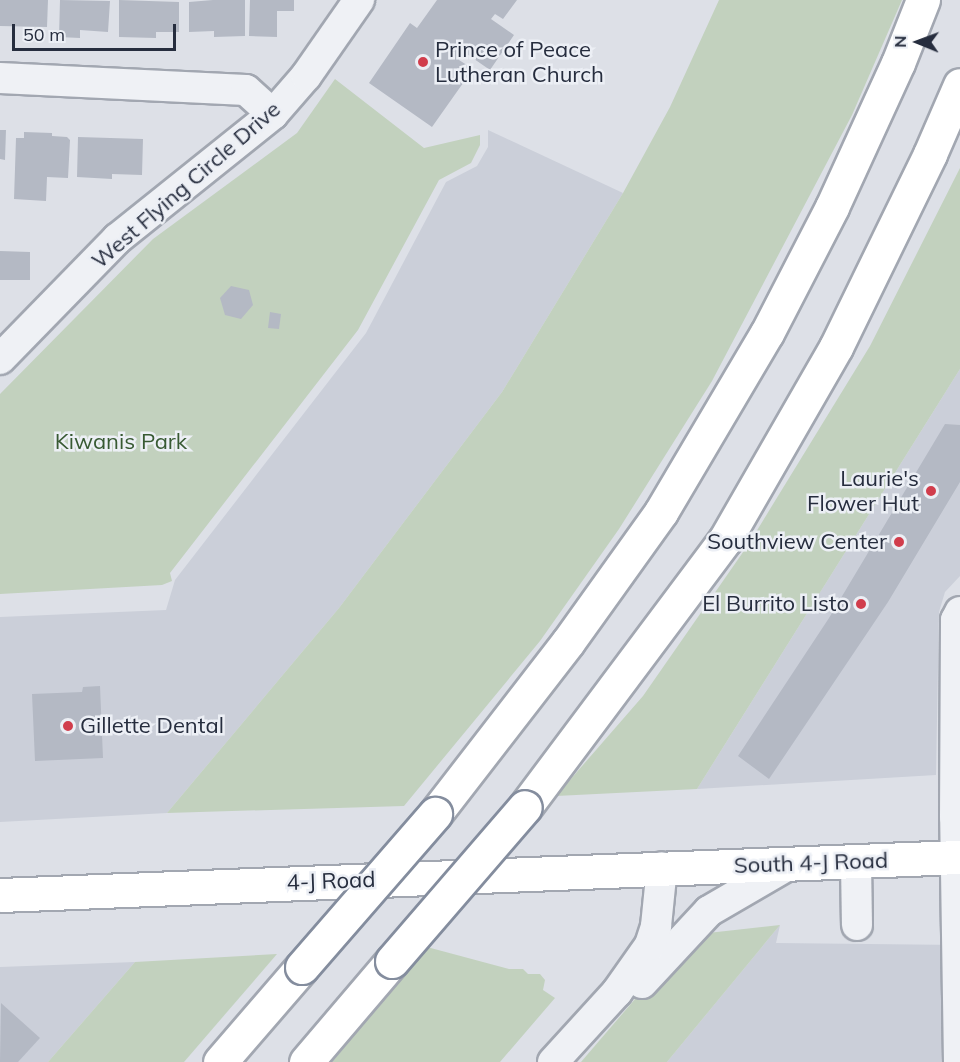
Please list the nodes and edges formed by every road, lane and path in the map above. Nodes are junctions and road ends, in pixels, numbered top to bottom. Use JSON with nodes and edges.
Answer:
{"nodes":[{"id":1,"x":359,"y":0,"type":"edge"},
{"id":2,"x":923,"y":0,"type":"edge"},
{"id":3,"x":0,"y":78,"type":"edge"},
{"id":4,"x":960,"y":85,"type":"edge"},
{"id":5,"x":273,"y":114,"type":"junction"},
{"id":6,"x":0,"y":359,"type":"edge"},
{"id":7,"x":960,"y":612,"type":"edge"},
{"id":8,"x":958,"y":857,"type":"edge"},
{"id":9,"x":856,"y":863,"type":"junction"},
{"id":10,"x":788,"y":866,"type":"junction"},
{"id":11,"x":662,"y":867,"type":"junction"},
{"id":12,"x":0,"y":895,"type":"edge"},
{"id":13,"x":857,"y":925,"type":"dead end"},
{"id":14,"x":617,"y":992,"type":"junction"},
{"id":15,"x":220,"y":1062,"type":"edge"},
{"id":16,"x":306,"y":1062,"type":"edge"},
{"id":17,"x":553,"y":1062,"type":"edge"},
{"id":18,"x":959,"y":1062,"type":"edge"}],
"edges":[{"from":1,"to":5,"type":"street","name":"West Flying Circle Drive"},
{"from":2,"to":15,"type":"main road","bridge":true},
{"from":3,"to":5,"type":"street"},
{"from":4,"to":16,"type":"main road","bridge":true},
{"from":5,"to":6,"type":"street","name":"West Flying Circle Drive"},
{"from":7,"to":8,"type":"street"},
{"from":8,"to":9,"type":"main road","name":"South 4-J Road"},
{"from":8,"to":18,"type":"street"},
{"from":9,"to":10,"type":"main road","name":"South 4-J Road"},
{"from":9,"to":13,"type":"street"},
{"from":10,"to":11,"type":"main road","name":"South 4-J Road"},
{"from":10,"to":14,"type":"street"},
{"from":11,"to":12,"type":"main road","name":"4-J Road"},
{"from":11,"to":14,"type":"street"},
{"from":14,"to":17,"type":"street"}]}
